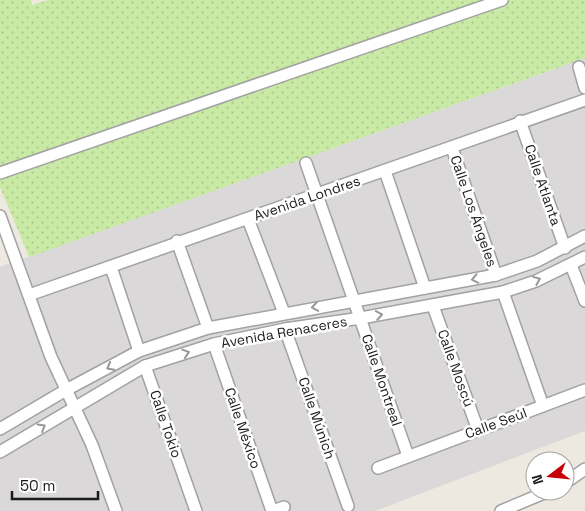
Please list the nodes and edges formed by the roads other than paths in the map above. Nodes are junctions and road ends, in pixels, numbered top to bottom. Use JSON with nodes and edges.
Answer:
{"nodes":[{"id":1,"x":502,"y":0,"type":"edge"},
{"id":2,"x":579,"y":67,"type":"dead end"},
{"id":3,"x":585,"y":88,"type":"edge"},
{"id":4,"x":585,"y":100,"type":"edge"},
{"id":5,"x":520,"y":121,"type":"junction"},
{"id":6,"x":452,"y":148,"type":"junction"},
{"id":7,"x":306,"y":163,"type":"dead end"},
{"id":8,"x":385,"y":171,"type":"junction"},
{"id":9,"x":0,"y":173,"type":"edge"},
{"id":10,"x":316,"y":194,"type":"junction"},
{"id":11,"x":0,"y":216,"type":"edge"},
{"id":12,"x":248,"y":219,"type":"junction"},
{"id":13,"x":585,"y":236,"type":"edge"},
{"id":14,"x":177,"y":242,"type":"junction"},
{"id":15,"x":564,"y":248,"type":"junction"},
{"id":16,"x":585,"y":257,"type":"edge"},
{"id":17,"x":571,"y":264,"type":"junction"},
{"id":18,"x":110,"y":267,"type":"junction"},
{"id":19,"x":496,"y":274,"type":"junction"},
{"id":20,"x":424,"y":288,"type":"junction"},
{"id":21,"x":503,"y":292,"type":"junction"},
{"id":22,"x":29,"y":295,"type":"junction"},
{"id":23,"x":354,"y":300,"type":"junction"},
{"id":24,"x":585,"y":301,"type":"edge"},
{"id":25,"x":433,"y":306,"type":"junction"},
{"id":26,"x":284,"y":312,"type":"junction"},
{"id":27,"x":361,"y":318,"type":"junction"},
{"id":28,"x":208,"y":328,"type":"junction"},
{"id":29,"x":285,"y":329,"type":"junction"},
{"id":30,"x":214,"y":344,"type":"junction"},
{"id":31,"x":139,"y":351,"type":"junction"},
{"id":32,"x":145,"y":366,"type":"junction"},
{"id":33,"x":66,"y":390,"type":"junction"},
{"id":34,"x":585,"y":390,"type":"edge"},
{"id":35,"x":543,"y":406,"type":"junction"},
{"id":36,"x":75,"y":407,"type":"junction"},
{"id":37,"x":0,"y":428,"type":"edge"},
{"id":38,"x":478,"y":430,"type":"junction"},
{"id":39,"x":0,"y":452,"type":"edge"},
{"id":40,"x":408,"y":456,"type":"junction"},
{"id":41,"x":378,"y":468,"type":"dead end"},
{"id":42,"x":525,"y":501,"type":"edge"},
{"id":43,"x":348,"y":506,"type":"dead end"},
{"id":44,"x":276,"y":510,"type":"edge"},
{"id":45,"x":116,"y":511,"type":"edge"},
{"id":46,"x":196,"y":511,"type":"edge"},
{"id":47,"x":501,"y":511,"type":"edge"}],
"edges":[{"from":1,"to":9,"type":"street"},
{"from":2,"to":3,"type":"street"},
{"from":4,"to":5,"type":"street","name":"Avenida Londres"},
{"from":5,"to":6,"type":"street","name":"Avenida Londres"},
{"from":5,"to":15,"type":"street","name":"Calle Atlanta"},
{"from":6,"to":8,"type":"street","name":"Avenida Londres"},
{"from":6,"to":19,"type":"street","name":"Calle Los Ángeles"},
{"from":7,"to":10,"type":"street","name":"Calle Montreal"},
{"from":8,"to":10,"type":"street","name":"Avenida Londres"},
{"from":8,"to":20,"type":"street"},
{"from":10,"to":12,"type":"street","name":"Avenida Londres"},
{"from":10,"to":23,"type":"street","name":"Calle Montreal"},
{"from":11,"to":22,"type":"street"},
{"from":12,"to":14,"type":"street","name":"Avenida Londres"},
{"from":12,"to":26,"type":"street"},
{"from":13,"to":15,"type":"street","name":"Avenida Renaceres"},
{"from":14,"to":18,"type":"street","name":"Avenida Londres"},
{"from":14,"to":28,"type":"street"},
{"from":15,"to":19,"type":"street","name":"Avenida Renaceres"},
{"from":16,"to":17,"type":"street","name":"Avenida Renaceres"},
{"from":21,"to":17,"type":"street","name":"Avenida Renaceres","one_way":true},
{"from":17,"to":24,"type":"street"},
{"from":18,"to":22,"type":"street","name":"Avenida Londres"},
{"from":18,"to":31,"type":"street"},
{"from":19,"to":20,"type":"street","name":"Avenida Renaceres","one_way":true},
{"from":20,"to":23,"type":"street","name":"Avenida Renaceres"},
{"from":21,"to":25,"type":"street","name":"Avenida Renaceres"},
{"from":21,"to":35,"type":"street"},
{"from":22,"to":33,"type":"street"},
{"from":23,"to":26,"type":"street","name":"Avenida Renaceres","one_way":true},
{"from":23,"to":27,"type":"street","name":"Calle Montreal"},
{"from":27,"to":25,"type":"street","name":"Avenida Renaceres","one_way":true},
{"from":25,"to":38,"type":"street","name":"Calle Moscú"},
{"from":26,"to":28,"type":"street","name":"Avenida Renaceres"},
{"from":27,"to":29,"type":"street","name":"Avenida Renaceres"},
{"from":27,"to":40,"type":"street","name":"Calle Montreal"},
{"from":28,"to":31,"type":"street","name":"Avenida Renaceres"},
{"from":29,"to":30,"type":"street","name":"Avenida Renaceres"},
{"from":29,"to":43,"type":"street","name":"Calle Múnich"},
{"from":32,"to":30,"type":"street","name":"Avenida Renaceres","one_way":true},
{"from":30,"to":44,"type":"street","name":"Calle México"},
{"from":31,"to":33,"type":"street","name":"Avenida Renaceres","one_way":true},
{"from":32,"to":36,"type":"street","name":"Avenida Renaceres"},
{"from":32,"to":46,"type":"street","name":"Calle Tokio"},
{"from":33,"to":36,"type":"street"},
{"from":33,"to":37,"type":"street","name":"Avenida Renaceres"},
{"from":34,"to":35,"type":"street","name":"Calle Seúl"},
{"from":35,"to":38,"type":"street","name":"Calle Seúl"},
{"from":39,"to":36,"type":"street","name":"Avenida Renaceres","one_way":true},
{"from":36,"to":45,"type":"street"},
{"from":38,"to":40,"type":"street","name":"Calle Seúl"},
{"from":40,"to":41,"type":"street","name":"Calle Seúl"},
{"from":42,"to":47,"type":"street"}]}
